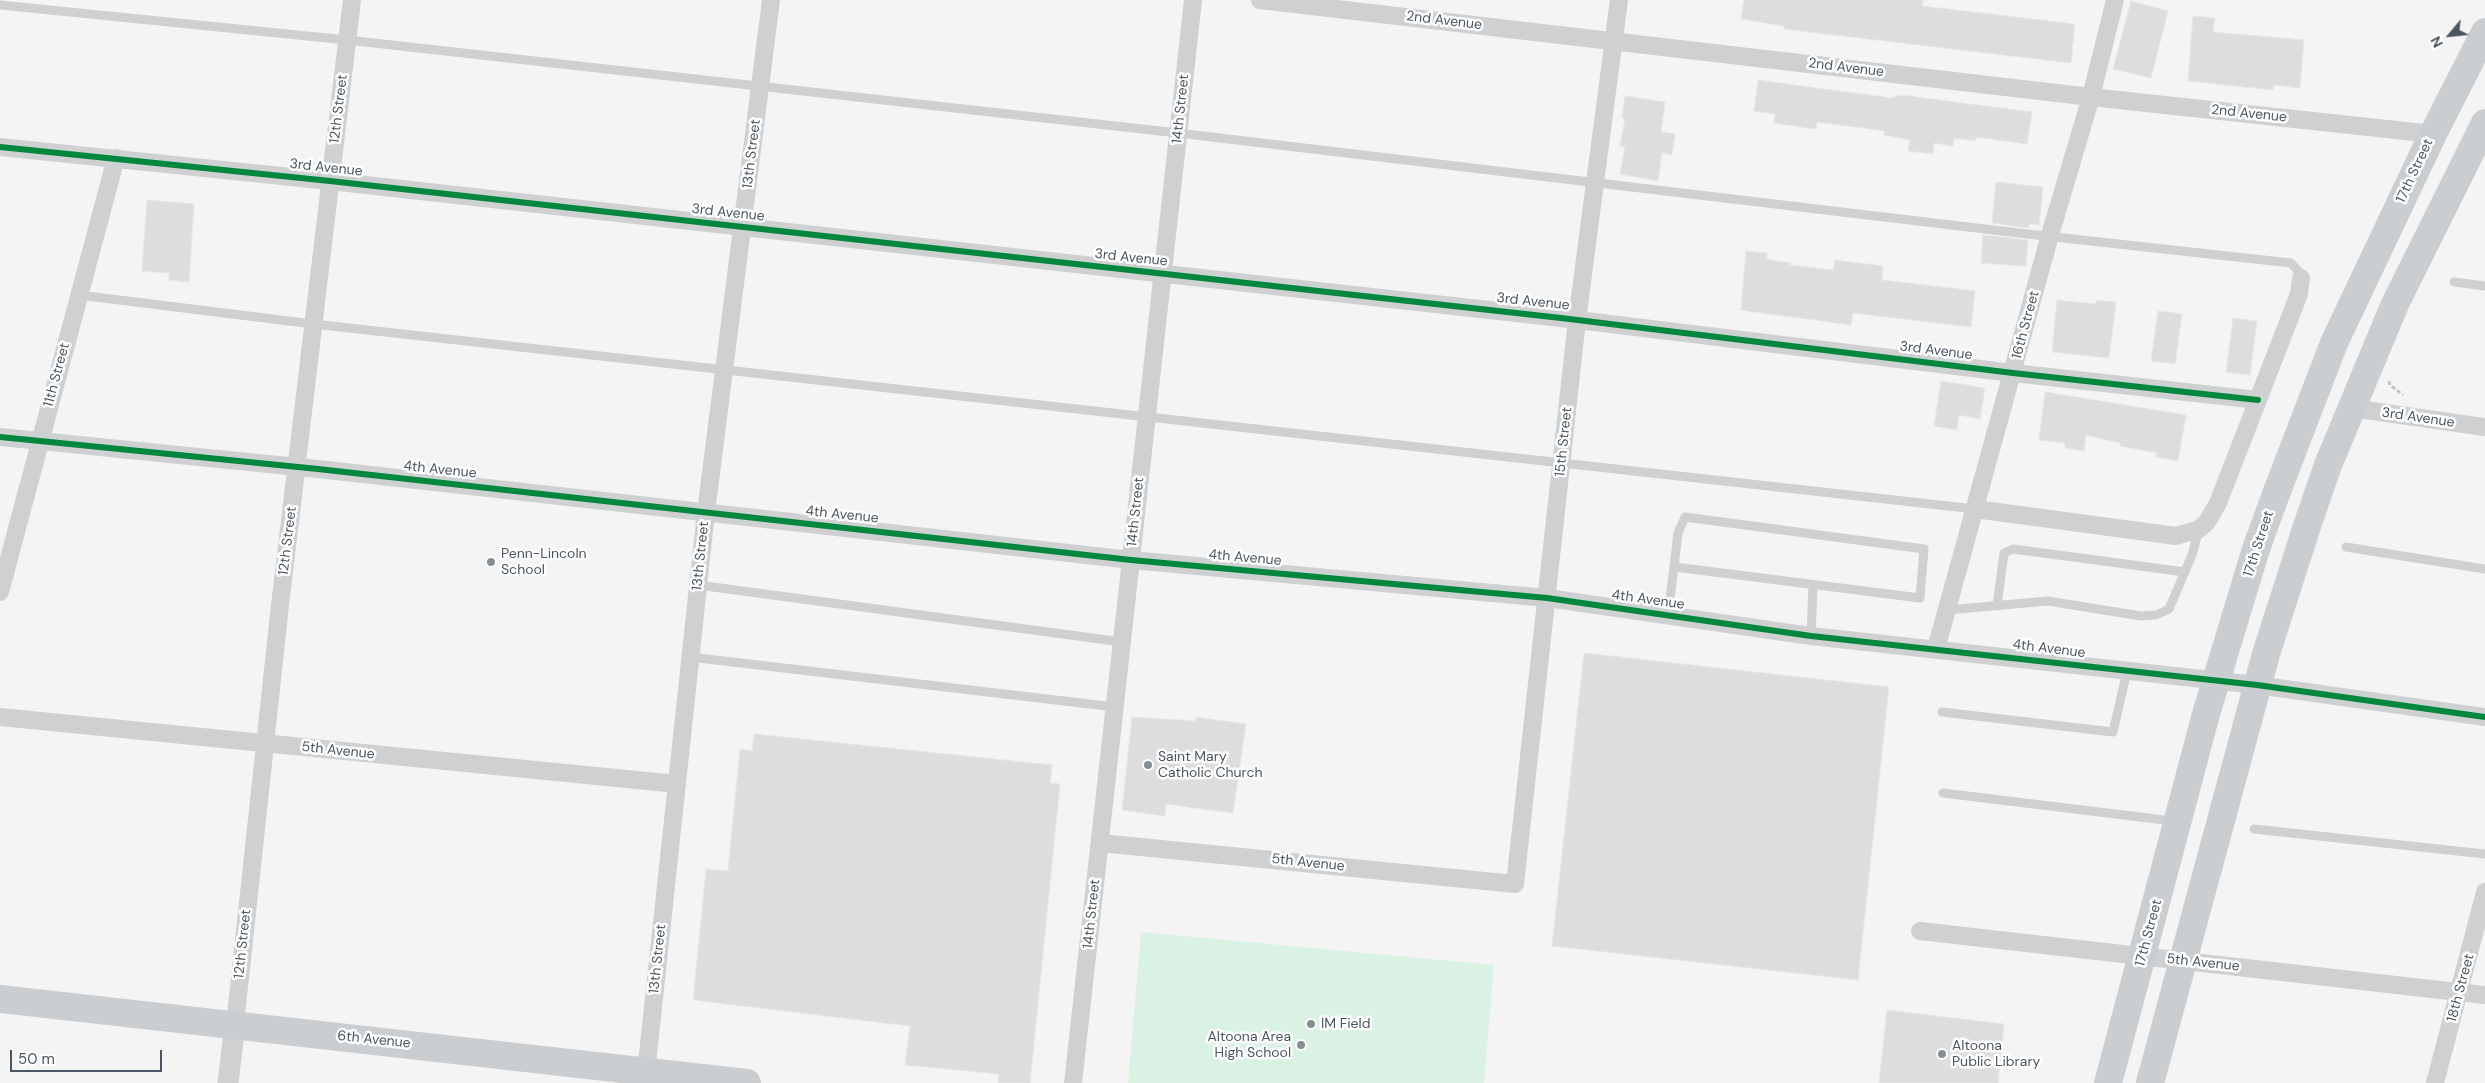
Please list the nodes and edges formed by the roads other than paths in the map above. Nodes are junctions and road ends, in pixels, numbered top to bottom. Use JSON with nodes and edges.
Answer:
{"nodes":[{"id":1,"x":352,"y":0,"type":"edge"},
{"id":2,"x":771,"y":0,"type":"edge"},
{"id":3,"x":1193,"y":0,"type":"edge"},
{"id":4,"x":1260,"y":0,"type":"edge"},
{"id":5,"x":1619,"y":0,"type":"edge"},
{"id":6,"x":2115,"y":0,"type":"edge"},
{"id":7,"x":0,"y":5,"type":"edge"},
{"id":8,"x":2485,"y":32,"type":"edge"},
{"id":9,"x":347,"y":40,"type":"junction"},
{"id":10,"x":1614,"y":41,"type":"junction"},
{"id":11,"x":760,"y":88,"type":"junction"},
{"id":12,"x":2091,"y":97,"type":"junction"},
{"id":13,"x":1178,"y":133,"type":"junction"},
{"id":14,"x":2433,"y":134,"type":"junction"},
{"id":15,"x":2482,"y":134,"type":"edge"},
{"id":16,"x":0,"y":148,"type":"edge"},
{"id":17,"x":116,"y":158,"type":"junction"},
{"id":18,"x":330,"y":181,"type":"junction"},
{"id":19,"x":1595,"y":182,"type":"junction"},
{"id":20,"x":743,"y":227,"type":"junction"},
{"id":21,"x":2050,"y":235,"type":"junction"},
{"id":22,"x":1163,"y":274,"type":"junction"},
{"id":23,"x":2301,"y":278,"type":"joint"},
{"id":24,"x":2454,"y":282,"type":"dead end"},
{"id":25,"x":2485,"y":286,"type":"edge"},
{"id":26,"x":79,"y":295,"type":"junction"},
{"id":27,"x":1577,"y":320,"type":"junction"},
{"id":28,"x":313,"y":324,"type":"junction"},
{"id":29,"x":724,"y":370,"type":"junction"},
{"id":30,"x":2013,"y":373,"type":"junction"},
{"id":31,"x":2258,"y":400,"type":"junction"},
{"id":32,"x":2352,"y":408,"type":"junction"},
{"id":33,"x":1147,"y":416,"type":"junction"},
{"id":34,"x":2485,"y":426,"type":"edge"},
{"id":35,"x":0,"y":437,"type":"edge"},
{"id":36,"x":40,"y":441,"type":"junction"},
{"id":37,"x":1562,"y":464,"type":"junction"},
{"id":38,"x":296,"y":466,"type":"junction"},
{"id":39,"x":1976,"y":509,"type":"junction"},
{"id":40,"x":706,"y":512,"type":"junction"},
{"id":41,"x":2199,"y":529,"type":"junction"},
{"id":42,"x":2346,"y":547,"type":"dead end"},
{"id":43,"x":1131,"y":560,"type":"junction"},
{"id":44,"x":1675,"y":567,"type":"junction"},
{"id":45,"x":2485,"y":568,"type":"edge"},
{"id":46,"x":2185,"y":572,"type":"junction"},
{"id":47,"x":698,"y":585,"type":"junction"},
{"id":48,"x":1814,"y":585,"type":"junction"},
{"id":49,"x":0,"y":592,"type":"edge"},
{"id":50,"x":1546,"y":598,"type":"junction"},
{"id":51,"x":1997,"y":606,"type":"junction"},
{"id":52,"x":1947,"y":610,"type":"junction"},
{"id":53,"x":1668,"y":616,"type":"junction"},
{"id":54,"x":1811,"y":636,"type":"junction"},
{"id":55,"x":1122,"y":642,"type":"junction"},
{"id":56,"x":1936,"y":649,"type":"junction"},
{"id":57,"x":690,"y":657,"type":"junction"},
{"id":58,"x":2127,"y":671,"type":"junction"},
{"id":59,"x":2217,"y":681,"type":"junction"},
{"id":60,"x":2257,"y":685,"type":"junction"},
{"id":61,"x":1115,"y":707,"type":"junction"},
{"id":62,"x":1942,"y":712,"type":"dead end"},
{"id":63,"x":0,"y":717,"type":"edge"},
{"id":64,"x":2485,"y":718,"type":"edge"},
{"id":65,"x":264,"y":744,"type":"junction"},
{"id":66,"x":677,"y":784,"type":"junction"},
{"id":67,"x":1943,"y":793,"type":"dead end"},
{"id":68,"x":2178,"y":822,"type":"junction"},
{"id":69,"x":2254,"y":829,"type":"dead end"},
{"id":70,"x":1100,"y":843,"type":"junction"},
{"id":71,"x":2485,"y":854,"type":"edge"},
{"id":72,"x":1516,"y":884,"type":"joint"},
{"id":73,"x":2485,"y":892,"type":"edge"},
{"id":74,"x":1920,"y":931,"type":"dead end"},
{"id":75,"x":2142,"y":956,"type":"junction"},
{"id":76,"x":2183,"y":961,"type":"junction"},
{"id":77,"x":2460,"y":992,"type":"junction"},
{"id":78,"x":2485,"y":995,"type":"edge"},
{"id":79,"x":0,"y":999,"type":"edge"},
{"id":80,"x":234,"y":1024,"type":"junction"},
{"id":81,"x":646,"y":1077,"type":"edge"},
{"id":82,"x":228,"y":1083,"type":"edge"},
{"id":83,"x":747,"y":1083,"type":"edge"},
{"id":84,"x":1073,"y":1083,"type":"edge"},
{"id":85,"x":2108,"y":1083,"type":"edge"},
{"id":86,"x":2150,"y":1083,"type":"edge"},
{"id":87,"x":2435,"y":1083,"type":"edge"}],
"edges":[{"from":1,"to":9,"type":"street","name":"12th Street"},
{"from":2,"to":11,"type":"street","name":"13th Street"},
{"from":3,"to":13,"type":"street","name":"14th Street"},
{"from":4,"to":10,"type":"street","name":"2nd Avenue"},
{"from":5,"to":10,"type":"street","name":"15th Street"},
{"from":6,"to":12,"type":"street","name":"16th Street"},
{"from":7,"to":9,"type":"lane"},
{"from":8,"to":14,"type":"main road","name":"17th Street"},
{"from":9,"to":11,"type":"lane"},
{"from":9,"to":18,"type":"street","name":"12th Street"},
{"from":10,"to":12,"type":"street","name":"2nd Avenue"},
{"from":10,"to":19,"type":"street","name":"15th Street"},
{"from":11,"to":13,"type":"lane"},
{"from":11,"to":20,"type":"street","name":"13th Street"},
{"from":12,"to":14,"type":"street","name":"2nd Avenue"},
{"from":12,"to":21,"type":"street","name":"16th Street"},
{"from":13,"to":19,"type":"lane"},
{"from":13,"to":22,"type":"street","name":"14th Street"},
{"from":14,"to":59,"type":"main road","name":"17th Street"},
{"from":15,"to":32,"type":"main road"},
{"from":16,"to":17,"type":"street","name":"3rd Avenue"},
{"from":17,"to":18,"type":"street","name":"3rd Avenue"},
{"from":17,"to":26,"type":"street","name":"11th Street"},
{"from":18,"to":20,"type":"street","name":"3rd Avenue"},
{"from":18,"to":28,"type":"street","name":"12th Street"},
{"from":19,"to":21,"type":"lane"},
{"from":19,"to":27,"type":"street","name":"15th Street"},
{"from":20,"to":22,"type":"street","name":"3rd Avenue"},
{"from":20,"to":29,"type":"street","name":"13th Street"},
{"from":21,"to":23,"type":"lane"},
{"from":21,"to":30,"type":"street","name":"16th Street"},
{"from":22,"to":27,"type":"street","name":"3rd Avenue"},
{"from":22,"to":33,"type":"street","name":"14th Street"},
{"from":23,"to":31,"type":"street"},
{"from":24,"to":25,"type":"lane"},
{"from":26,"to":28,"type":"lane"},
{"from":26,"to":36,"type":"street","name":"11th Street"},
{"from":27,"to":30,"type":"street","name":"3rd Avenue"},
{"from":27,"to":37,"type":"street","name":"15th Street"},
{"from":28,"to":29,"type":"lane"},
{"from":28,"to":38,"type":"street","name":"12th Street"},
{"from":29,"to":33,"type":"lane"},
{"from":29,"to":40,"type":"street","name":"13th Street"},
{"from":30,"to":31,"type":"street","name":"3rd Avenue"},
{"from":30,"to":39,"type":"street","name":"16th Street"},
{"from":31,"to":41,"type":"street"},
{"from":32,"to":34,"type":"street","name":"3rd Avenue"},
{"from":32,"to":60,"type":"main road"},
{"from":33,"to":37,"type":"lane"},
{"from":33,"to":43,"type":"street","name":"14th Street"},
{"from":35,"to":36,"type":"street","name":"4th Avenue"},
{"from":36,"to":38,"type":"street","name":"4th Avenue"},
{"from":36,"to":49,"type":"street","name":"11th Street"},
{"from":37,"to":39,"type":"lane"},
{"from":37,"to":50,"type":"street","name":"15th Street"},
{"from":38,"to":40,"type":"street","name":"4th Avenue"},
{"from":38,"to":65,"type":"street","name":"12th Street"},
{"from":39,"to":41,"type":"street"},
{"from":39,"to":52,"type":"street","name":"16th Street"},
{"from":40,"to":43,"type":"street","name":"4th Avenue"},
{"from":40,"to":47,"type":"street","name":"13th Street"},
{"from":41,"to":46,"type":"lane"},
{"from":42,"to":45,"type":"lane"},
{"from":43,"to":50,"type":"street","name":"4th Avenue"},
{"from":43,"to":55,"type":"street","name":"14th Street"},
{"from":44,"to":48,"type":"lane"},
{"from":44,"to":48,"type":"lane"},
{"from":44,"to":53,"type":"lane"},
{"from":46,"to":51,"type":"lane"},
{"from":46,"to":51,"type":"lane"},
{"from":47,"to":55,"type":"lane"},
{"from":47,"to":57,"type":"street","name":"13th Street"},
{"from":48,"to":54,"type":"lane"},
{"from":50,"to":53,"type":"street","name":"4th Avenue"},
{"from":50,"to":72,"type":"street","name":"15th Street"},
{"from":51,"to":52,"type":"lane"},
{"from":52,"to":56,"type":"street","name":"16th Street"},
{"from":53,"to":54,"type":"street","name":"4th Avenue"},
{"from":54,"to":56,"type":"street","name":"4th Avenue"},
{"from":55,"to":61,"type":"street","name":"14th Street"},
{"from":56,"to":58,"type":"street","name":"4th Avenue"},
{"from":57,"to":61,"type":"lane"},
{"from":57,"to":66,"type":"street","name":"13th Street"},
{"from":58,"to":59,"type":"street","name":"4th Avenue"},
{"from":58,"to":62,"type":"lane"},
{"from":59,"to":60,"type":"street","name":"4th Avenue"},
{"from":59,"to":68,"type":"main road","name":"17th Street"},
{"from":60,"to":64,"type":"street","name":"4th Avenue"},
{"from":60,"to":76,"type":"main road"},
{"from":61,"to":70,"type":"street","name":"14th Street"},
{"from":63,"to":65,"type":"street","name":"5th Avenue"},
{"from":65,"to":66,"type":"street","name":"5th Avenue"},
{"from":65,"to":80,"type":"street","name":"12th Street"},
{"from":66,"to":81,"type":"street","name":"13th Street"},
{"from":67,"to":68,"type":"lane"},
{"from":68,"to":75,"type":"main road","name":"17th Street"},
{"from":69,"to":71,"type":"lane"},
{"from":70,"to":72,"type":"street","name":"5th Avenue"},
{"from":70,"to":84,"type":"street","name":"14th Street"},
{"from":73,"to":77,"type":"street","name":"18th Street"},
{"from":74,"to":75,"type":"street","name":"5th Avenue"},
{"from":75,"to":76,"type":"street","name":"5th Avenue"},
{"from":75,"to":85,"type":"main road","name":"17th Street"},
{"from":76,"to":77,"type":"street","name":"5th Avenue"},
{"from":76,"to":86,"type":"main road"},
{"from":77,"to":78,"type":"street","name":"5th Avenue"},
{"from":77,"to":87,"type":"street","name":"18th Street"},
{"from":79,"to":80,"type":"main road","name":"6th Avenue"},
{"from":80,"to":81,"type":"main road","name":"6th Avenue"},
{"from":80,"to":82,"type":"street","name":"12th Street"},
{"from":81,"to":83,"type":"main road","name":"6th Avenue"}]}
